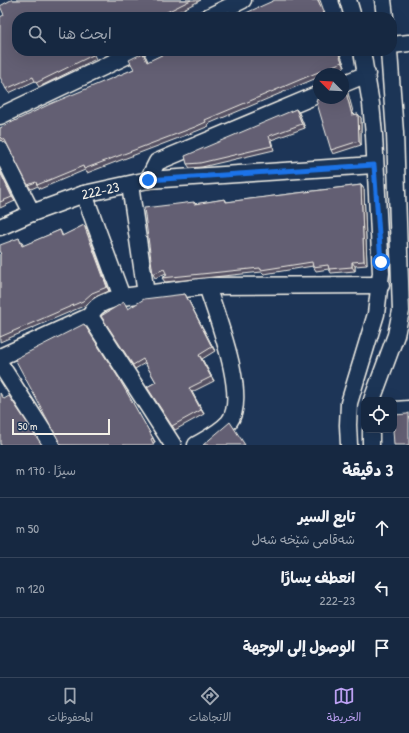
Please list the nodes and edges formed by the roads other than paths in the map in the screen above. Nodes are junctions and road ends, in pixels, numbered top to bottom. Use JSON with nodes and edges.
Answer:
{"nodes":[{"id":1,"x":244,"y":0,"type":"edge"},
{"id":2,"x":348,"y":0,"type":"edge"},
{"id":3,"x":383,"y":0,"type":"edge"},
{"id":4,"x":219,"y":12,"type":"edge"},
{"id":5,"x":352,"y":12,"type":"edge"},
{"id":6,"x":384,"y":12,"type":"edge"},
{"id":7,"x":409,"y":43,"type":"edge"},
{"id":8,"x":397,"y":44,"type":"edge"},
{"id":9,"x":126,"y":56,"type":"edge"},
{"id":10,"x":363,"y":56,"type":"edge"},
{"id":11,"x":390,"y":56,"type":"edge"},
{"id":12,"x":367,"y":74,"type":"junction"},
{"id":13,"x":349,"y":82,"type":"edge"},
{"id":14,"x":313,"y":97,"type":"edge"},
{"id":15,"x":0,"y":116,"type":"edge"},
{"id":16,"x":402,"y":132,"type":"edge"},
{"id":17,"x":0,"y":149,"type":"edge"},
{"id":18,"x":374,"y":165,"type":"junction"},
{"id":19,"x":148,"y":180,"type":"junction"},
{"id":20,"x":130,"y":185,"type":"junction"},
{"id":21,"x":84,"y":194,"type":"junction"},
{"id":22,"x":32,"y":213,"type":"junction"},
{"id":23,"x":404,"y":223,"type":"edge"},
{"id":24,"x":0,"y":227,"type":"edge"},
{"id":25,"x":381,"y":285,"type":"junction"},
{"id":26,"x":207,"y":286,"type":"junction"},
{"id":27,"x":146,"y":294,"type":"junction"},
{"id":28,"x":122,"y":297,"type":"junction"},
{"id":29,"x":405,"y":311,"type":"edge"},
{"id":30,"x":90,"y":316,"type":"junction"},
{"id":31,"x":0,"y":356,"type":"edge"},
{"id":32,"x":0,"y":364,"type":"edge"},
{"id":33,"x":373,"y":397,"type":"edge"},
{"id":34,"x":409,"y":409,"type":"edge"},
{"id":35,"x":397,"y":410,"type":"edge"},
{"id":36,"x":371,"y":433,"type":"edge"},
{"id":37,"x":52,"y":445,"type":"edge"},
{"id":38,"x":173,"y":445,"type":"edge"},
{"id":39,"x":196,"y":445,"type":"edge"},
{"id":40,"x":349,"y":445,"type":"edge"},
{"id":41,"x":372,"y":445,"type":"edge"}],
"edges":[{"from":1,"to":4,"type":"street"},
{"from":2,"to":5,"type":"street"},
{"from":3,"to":6,"type":"street"},
{"from":7,"to":8,"type":"street"},
{"from":9,"to":15,"type":"street"},
{"from":10,"to":12,"type":"street"},
{"from":11,"to":16,"type":"street"},
{"from":12,"to":13,"type":"street"},
{"from":12,"to":18,"type":"street"},
{"from":14,"to":19,"type":"street"},
{"from":16,"to":23,"type":"street"},
{"from":17,"to":22,"type":"street"},
{"from":18,"to":19,"type":"street","name":"222-23"},
{"from":18,"to":25,"type":"street"},
{"from":19,"to":20,"type":"street","name":"222-23"},
{"from":20,"to":21,"type":"street","name":"222-23"},
{"from":20,"to":27,"type":"street"},
{"from":21,"to":22,"type":"street","name":"222-23"},
{"from":21,"to":28,"type":"street"},
{"from":22,"to":24,"type":"street","name":"222-23"},
{"from":23,"to":29,"type":"street"},
{"from":25,"to":26,"type":"street"},
{"from":25,"to":40,"type":"street"},
{"from":26,"to":27,"type":"street"},
{"from":26,"to":39,"type":"street"},
{"from":27,"to":28,"type":"street"},
{"from":28,"to":30,"type":"street"},
{"from":29,"to":33,"type":"street"},
{"from":30,"to":31,"type":"street"},
{"from":30,"to":38,"type":"street"},
{"from":32,"to":37,"type":"street"},
{"from":34,"to":35,"type":"street"},
{"from":36,"to":41,"type":"street"}]}
